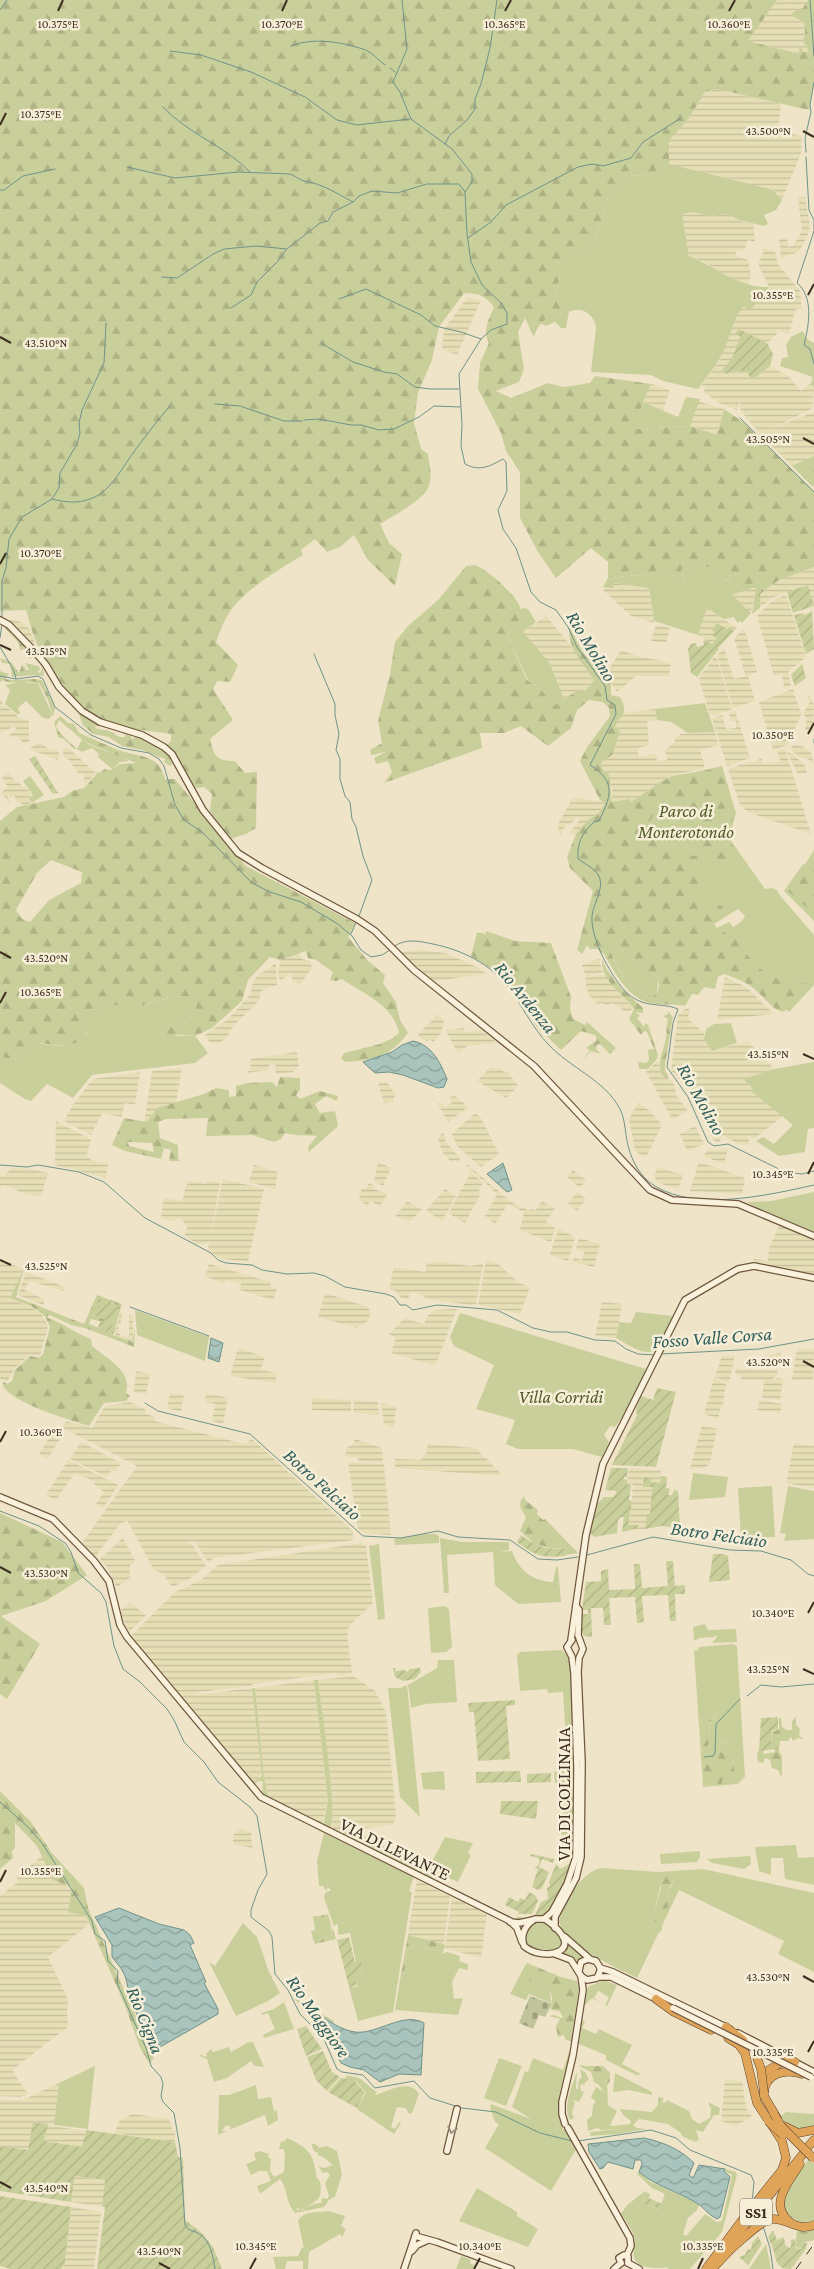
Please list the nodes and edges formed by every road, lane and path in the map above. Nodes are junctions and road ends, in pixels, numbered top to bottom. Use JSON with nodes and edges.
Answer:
{"nodes":[{"id":1,"x":2,"y":620,"type":"edge"},
{"id":2,"x":814,"y":1236,"type":"edge"},
{"id":3,"x":814,"y":1278,"type":"edge"},
{"id":4,"x":0,"y":1497,"type":"edge"},
{"id":5,"x":576,"y":1606,"type":"junction"},
{"id":6,"x":571,"y":1640,"type":"junction"},
{"id":7,"x":579,"y":1641,"type":"junction"},
{"id":8,"x":580,"y":1654,"type":"junction"},
{"id":9,"x":571,"y":1655,"type":"junction"},
{"id":10,"x":535,"y":1919,"type":"junction"},
{"id":11,"x":544,"y":1919,"type":"junction"},
{"id":12,"x":510,"y":1922,"type":"junction"},
{"id":13,"x":555,"y":1928,"type":"junction"},
{"id":14,"x":564,"y":1937,"type":"junction"},
{"id":15,"x":522,"y":1942,"type":"junction"},
{"id":16,"x":554,"y":1954,"type":"junction"},
{"id":17,"x":590,"y":1959,"type":"junction"},
{"id":18,"x":600,"y":1968,"type":"junction"},
{"id":19,"x":580,"y":1974,"type":"junction"},
{"id":20,"x":598,"y":1977,"type":"junction"},
{"id":21,"x":590,"y":1981,"type":"junction"},
{"id":22,"x":583,"y":1990,"type":"junction"},
{"id":23,"x":656,"y":1999,"type":"junction"},
{"id":24,"x":726,"y":2027,"type":"junction"},
{"id":25,"x":743,"y":2040,"type":"dead end"},
{"id":26,"x":753,"y":2052,"type":"dead end"},
{"id":27,"x":795,"y":2062,"type":"junction"},
{"id":28,"x":813,"y":2076,"type":"edge"},
{"id":29,"x":764,"y":2094,"type":"junction"},
{"id":30,"x":756,"y":2099,"type":"junction"},
{"id":31,"x":457,"y":2109,"type":"dead end"},
{"id":32,"x":774,"y":2114,"type":"junction"},
{"id":33,"x":768,"y":2121,"type":"junction"},
{"id":34,"x":814,"y":2130,"type":"edge"},
{"id":35,"x":814,"y":2140,"type":"edge"},
{"id":36,"x":447,"y":2151,"type":"dead end"},
{"id":37,"x":809,"y":2154,"type":"edge"},
{"id":38,"x":814,"y":2225,"type":"edge"},
{"id":39,"x":797,"y":2226,"type":"junction"},
{"id":40,"x":426,"y":2240,"type":"junction"},
{"id":41,"x":728,"y":2252,"type":"junction"},
{"id":42,"x":410,"y":2255,"type":"junction"},
{"id":43,"x":627,"y":2255,"type":"junction"},
{"id":44,"x":621,"y":2263,"type":"junction"},
{"id":45,"x":628,"y":2263,"type":"junction"},
{"id":46,"x":404,"y":2269,"type":"edge"},
{"id":47,"x":511,"y":2269,"type":"edge"},
{"id":48,"x":614,"y":2269,"type":"edge"},
{"id":49,"x":639,"y":2269,"type":"edge"},
{"id":50,"x":707,"y":2269,"type":"edge"},
{"id":51,"x":712,"y":2269,"type":"edge"}],
"edges":[{"from":1,"to":2,"type":"main road"},
{"from":3,"to":5,"type":"main road"},
{"from":4,"to":12,"type":"main road","name":"VIA DI LEVANTE"},
{"from":5,"to":6,"type":"main road"},
{"from":5,"to":7,"type":"main road"},
{"from":6,"to":7,"type":"main road"},
{"from":6,"to":9,"type":"main road"},
{"from":7,"to":8,"type":"main road"},
{"from":8,"to":9,"type":"main road"},
{"from":8,"to":13,"type":"main road","name":"VIA DI COLLINAIA"},
{"from":9,"to":11,"type":"main road","name":"VIA DI COLLINAIA"},
{"from":10,"to":11,"type":"main road"},
{"from":10,"to":12,"type":"main road"},
{"from":10,"to":15,"type":"main road"},
{"from":11,"to":13,"type":"main road"},
{"from":12,"to":15,"type":"main road"},
{"from":13,"to":14,"type":"main road"},
{"from":14,"to":16,"type":"main road"},
{"from":14,"to":17,"type":"main road"},
{"from":15,"to":16,"type":"main road"},
{"from":16,"to":19,"type":"main road"},
{"from":17,"to":18,"type":"main road"},
{"from":17,"to":19,"type":"main road"},
{"from":18,"to":20,"type":"main road"},
{"from":18,"to":24,"type":"main road"},
{"from":19,"to":21,"type":"main road"},
{"from":19,"to":22,"type":"main road"},
{"from":20,"to":21,"type":"main road"},
{"from":20,"to":23,"type":"main road"},
{"from":21,"to":22,"type":"main road"},
{"from":22,"to":43,"type":"main road"},
{"from":23,"to":28,"type":"main road","bridge":true},
{"from":23,"to":30,"type":"highway"},
{"from":24,"to":25,"type":"highway"},
{"from":24,"to":27,"type":"main road"},
{"from":26,"to":29,"type":"highway","bridge":true},
{"from":27,"to":28,"type":"main road"},
{"from":27,"to":30,"type":"highway"},
{"from":28,"to":29,"type":"highway","bridge":true},
{"from":29,"to":32,"type":"highway"},
{"from":30,"to":33,"type":"highway"},
{"from":31,"to":36,"type":"main road","one_way":true},
{"from":32,"to":34,"type":"highway","bridge":true},
{"from":32,"to":37,"type":"highway","bridge":true},
{"from":33,"to":37,"type":"highway","bridge":true},
{"from":33,"to":50,"type":"highway","bridge":true},
{"from":35,"to":37,"type":"highway","number":"SS1"},
{"from":37,"to":39,"type":"highway"},
{"from":37,"to":41,"type":"highway","number":"SS1"},
{"from":37,"to":50,"type":"highway","number":"SS1"},
{"from":38,"to":39,"type":"highway"},
{"from":39,"to":41,"type":"highway"},
{"from":40,"to":42,"type":"main road"},
{"from":40,"to":42,"type":"main road"},
{"from":40,"to":47,"type":"main road"},
{"from":41,"to":51,"type":"highway","number":"SS1"},
{"from":42,"to":46,"type":"main road"},
{"from":43,"to":44,"type":"main road"},
{"from":43,"to":45,"type":"main road"},
{"from":44,"to":45,"type":"main road"},
{"from":44,"to":48,"type":"main road"},
{"from":45,"to":49,"type":"main road"}]}
